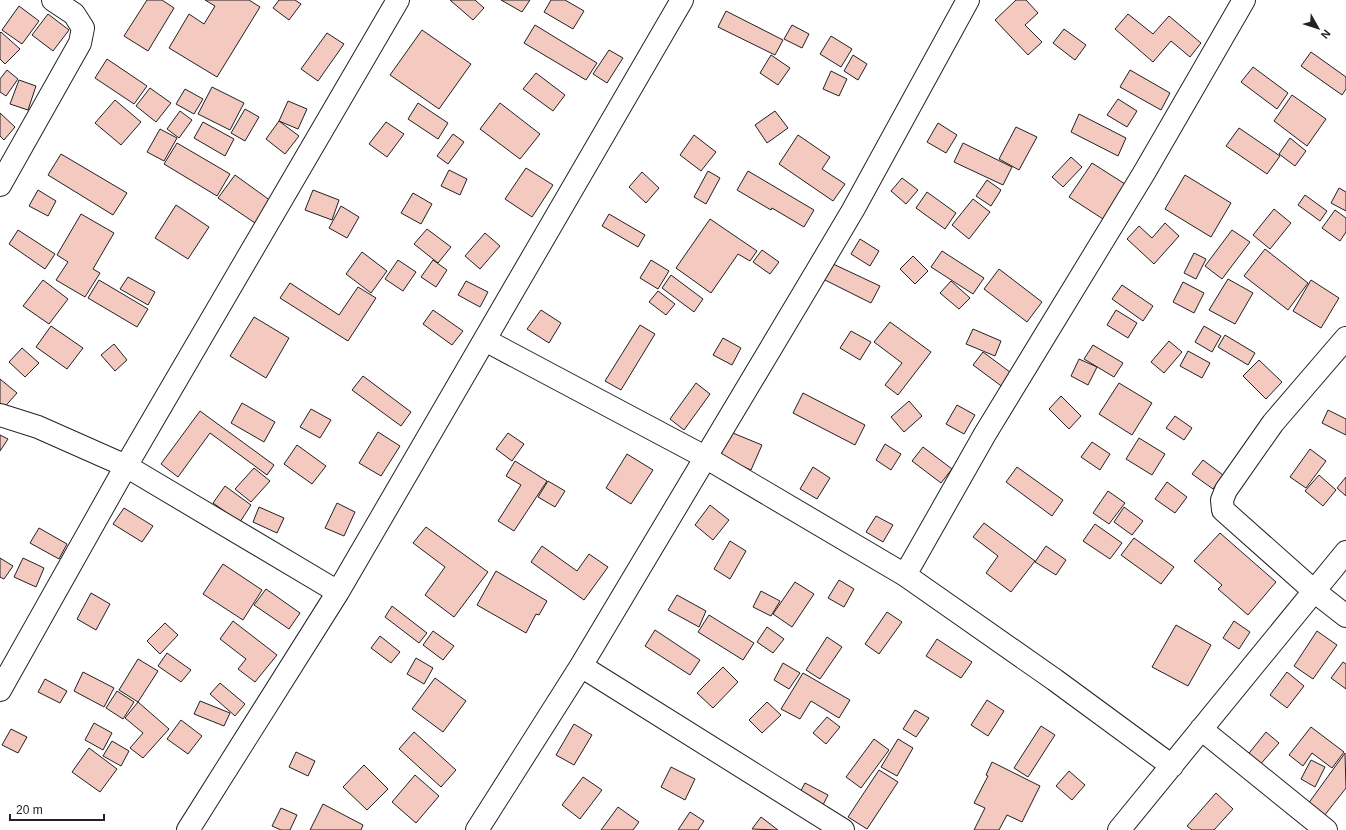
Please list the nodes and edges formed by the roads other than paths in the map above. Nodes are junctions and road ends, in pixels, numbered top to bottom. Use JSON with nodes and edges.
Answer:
{"nodes":[{"id":1,"x":53,"y":0,"type":"edge"},
{"id":2,"x":398,"y":0,"type":"edge"},
{"id":3,"x":682,"y":0,"type":"edge"},
{"id":4,"x":968,"y":0,"type":"edge"},
{"id":5,"x":1244,"y":0,"type":"edge"},
{"id":6,"x":0,"y":185,"type":"edge"},
{"id":7,"x":1346,"y":338,"type":"edge"},
{"id":8,"x":485,"y":340,"type":"junction"},
{"id":9,"x":0,"y":415,"type":"edge"},
{"id":10,"x":705,"y":457,"type":"junction"},
{"id":11,"x":126,"y":466,"type":"junction"},
{"id":12,"x":1346,"y":552,"type":"edge"},
{"id":13,"x":904,"y":575,"type":"junction"},
{"id":14,"x":1314,"y":591,"type":"junction"},
{"id":15,"x":338,"y":592,"type":"junction"},
{"id":16,"x":1346,"y":616,"type":"edge"},
{"id":17,"x":581,"y":666,"type":"junction"},
{"id":18,"x":0,"y":690,"type":"edge"},
{"id":19,"x":1202,"y":729,"type":"junction"},
{"id":20,"x":1172,"y":766,"type":"junction"},
{"id":21,"x":188,"y":830,"type":"edge"},
{"id":22,"x":477,"y":830,"type":"edge"},
{"id":23,"x":843,"y":830,"type":"edge"},
{"id":24,"x":1119,"y":830,"type":"edge"},
{"id":25,"x":1326,"y":830,"type":"edge"}],
"edges":[{"from":1,"to":6,"type":"street"},
{"from":2,"to":11,"type":"street"},
{"from":3,"to":8,"type":"street"},
{"from":4,"to":10,"type":"street"},
{"from":5,"to":13,"type":"street"},
{"from":7,"to":14,"type":"street"},
{"from":8,"to":10,"type":"street"},
{"from":8,"to":15,"type":"street"},
{"from":9,"to":11,"type":"street"},
{"from":10,"to":13,"type":"street"},
{"from":10,"to":17,"type":"street"},
{"from":11,"to":15,"type":"street"},
{"from":11,"to":18,"type":"street"},
{"from":12,"to":14,"type":"street"},
{"from":13,"to":20,"type":"street"},
{"from":14,"to":16,"type":"street"},
{"from":14,"to":19,"type":"street"},
{"from":15,"to":21,"type":"street"},
{"from":17,"to":22,"type":"street"},
{"from":17,"to":23,"type":"street"},
{"from":19,"to":20,"type":"street"},
{"from":19,"to":25,"type":"street"},
{"from":20,"to":24,"type":"street"}]}
